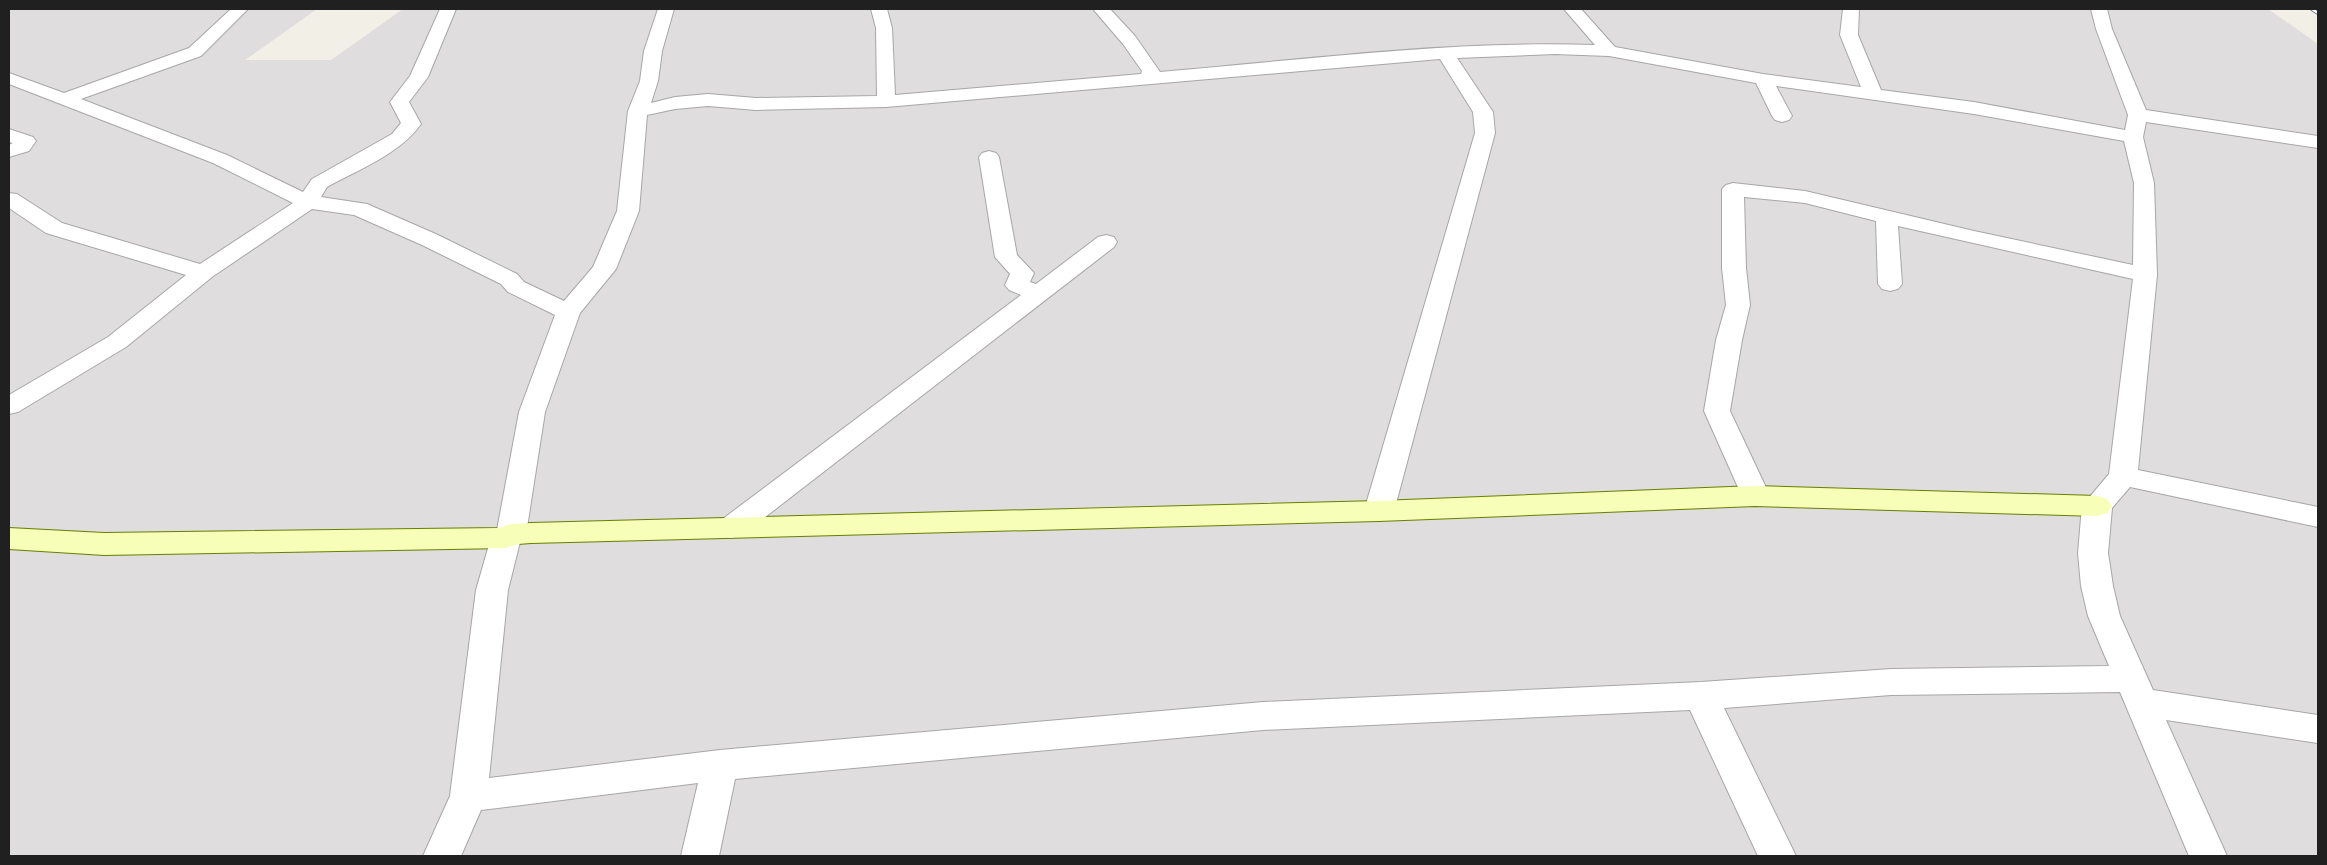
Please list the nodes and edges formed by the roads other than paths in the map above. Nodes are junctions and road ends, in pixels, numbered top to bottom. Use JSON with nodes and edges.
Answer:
{"nodes":[{"id":1,"x":240,"y":9,"type":"edge"},
{"id":2,"x":448,"y":9,"type":"edge"},
{"id":3,"x":666,"y":9,"type":"edge"},
{"id":4,"x":879,"y":9,"type":"edge"},
{"id":5,"x":1101,"y":9,"type":"edge"},
{"id":6,"x":1572,"y":9,"type":"edge"},
{"id":7,"x":1851,"y":9,"type":"edge"},
{"id":8,"x":2099,"y":9,"type":"edge"},
{"id":9,"x":1609,"y":51,"type":"junction"},
{"id":10,"x":1445,"y":53,"type":"junction"},
{"id":11,"x":9,"y":78,"type":"edge"},
{"id":12,"x":1148,"y":80,"type":"junction"},
{"id":13,"x":1763,"y":80,"type":"junction"},
{"id":14,"x":1874,"y":95,"type":"junction"},
{"id":15,"x":64,"y":99,"type":"junction"},
{"id":16,"x":886,"y":101,"type":"junction"},
{"id":17,"x":638,"y":110,"type":"junction"},
{"id":18,"x":1782,"y":116,"type":"dead end"},
{"id":19,"x":2135,"y":126,"type":"junction"},
{"id":20,"x":9,"y":135,"type":"edge"},
{"id":21,"x":2318,"y":142,"type":"edge"},
{"id":22,"x":9,"y":151,"type":"edge"},
{"id":23,"x":989,"y":157,"type":"dead end"},
{"id":24,"x":9,"y":199,"type":"edge"},
{"id":25,"x":308,"y":202,"type":"junction"},
{"id":26,"x":1887,"y":216,"type":"junction"},
{"id":27,"x":1106,"y":242,"type":"dead end"},
{"id":28,"x":204,"y":272,"type":"junction"},
{"id":29,"x":2145,"y":275,"type":"junction"},
{"id":30,"x":1890,"y":284,"type":"dead end"},
{"id":31,"x":1040,"y":294,"type":"junction"},
{"id":32,"x":568,"y":312,"type":"junction"},
{"id":33,"x":9,"y":406,"type":"edge"},
{"id":34,"x":2123,"y":476,"type":"junction"},
{"id":35,"x":1755,"y":496,"type":"junction"},
{"id":36,"x":2097,"y":506,"type":"junction"},
{"id":37,"x":1379,"y":511,"type":"junction"},
{"id":38,"x":2318,"y":517,"type":"edge"},
{"id":39,"x":731,"y":528,"type":"junction"},
{"id":40,"x":509,"y":536,"type":"junction"},
{"id":41,"x":9,"y":539,"type":"edge"},
{"id":42,"x":2135,"y":690,"type":"junction"},
{"id":43,"x":1701,"y":696,"type":"junction"},
{"id":44,"x":2318,"y":729,"type":"edge"},
{"id":45,"x":720,"y":765,"type":"junction"},
{"id":46,"x":469,"y":796,"type":"junction"},
{"id":47,"x":442,"y":856,"type":"edge"},
{"id":48,"x":700,"y":856,"type":"edge"},
{"id":49,"x":1777,"y":856,"type":"edge"},
{"id":50,"x":2208,"y":856,"type":"edge"}],
"edges":[{"from":1,"to":15,"type":"street"},
{"from":2,"to":25,"type":"street"},
{"from":3,"to":17,"type":"street"},
{"from":4,"to":16,"type":"street"},
{"from":5,"to":12,"type":"street"},
{"from":6,"to":9,"type":"street"},
{"from":7,"to":14,"type":"street"},
{"from":8,"to":19,"type":"street"},
{"from":9,"to":10,"type":"street"},
{"from":9,"to":13,"type":"street"},
{"from":10,"to":12,"type":"street"},
{"from":10,"to":37,"type":"street"},
{"from":11,"to":15,"type":"street"},
{"from":12,"to":16,"type":"street"},
{"from":13,"to":14,"type":"street"},
{"from":13,"to":18,"type":"street"},
{"from":14,"to":19,"type":"street"},
{"from":15,"to":25,"type":"street"},
{"from":16,"to":17,"type":"street"},
{"from":17,"to":32,"type":"street"},
{"from":19,"to":21,"type":"street"},
{"from":19,"to":29,"type":"street"},
{"from":20,"to":22,"type":"street"},
{"from":23,"to":31,"type":"street"},
{"from":24,"to":28,"type":"street"},
{"from":25,"to":28,"type":"street"},
{"from":25,"to":32,"type":"street"},
{"from":26,"to":29,"type":"street"},
{"from":26,"to":30,"type":"street"},
{"from":26,"to":35,"type":"street"},
{"from":27,"to":31,"type":"street"},
{"from":28,"to":33,"type":"street"},
{"from":29,"to":34,"type":"street"},
{"from":31,"to":39,"type":"street"},
{"from":32,"to":40,"type":"street"},
{"from":34,"to":36,"type":"street"},
{"from":34,"to":38,"type":"street"},
{"from":35,"to":36,"type":"main road"},
{"from":35,"to":37,"type":"main road"},
{"from":36,"to":42,"type":"street"},
{"from":37,"to":39,"type":"main road"},
{"from":39,"to":40,"type":"main road"},
{"from":40,"to":41,"type":"main road"},
{"from":40,"to":46,"type":"street"},
{"from":42,"to":43,"type":"street"},
{"from":42,"to":44,"type":"street"},
{"from":42,"to":50,"type":"street"},
{"from":43,"to":45,"type":"street"},
{"from":43,"to":49,"type":"street"},
{"from":45,"to":46,"type":"street"},
{"from":45,"to":48,"type":"street"},
{"from":46,"to":47,"type":"street"}]}
